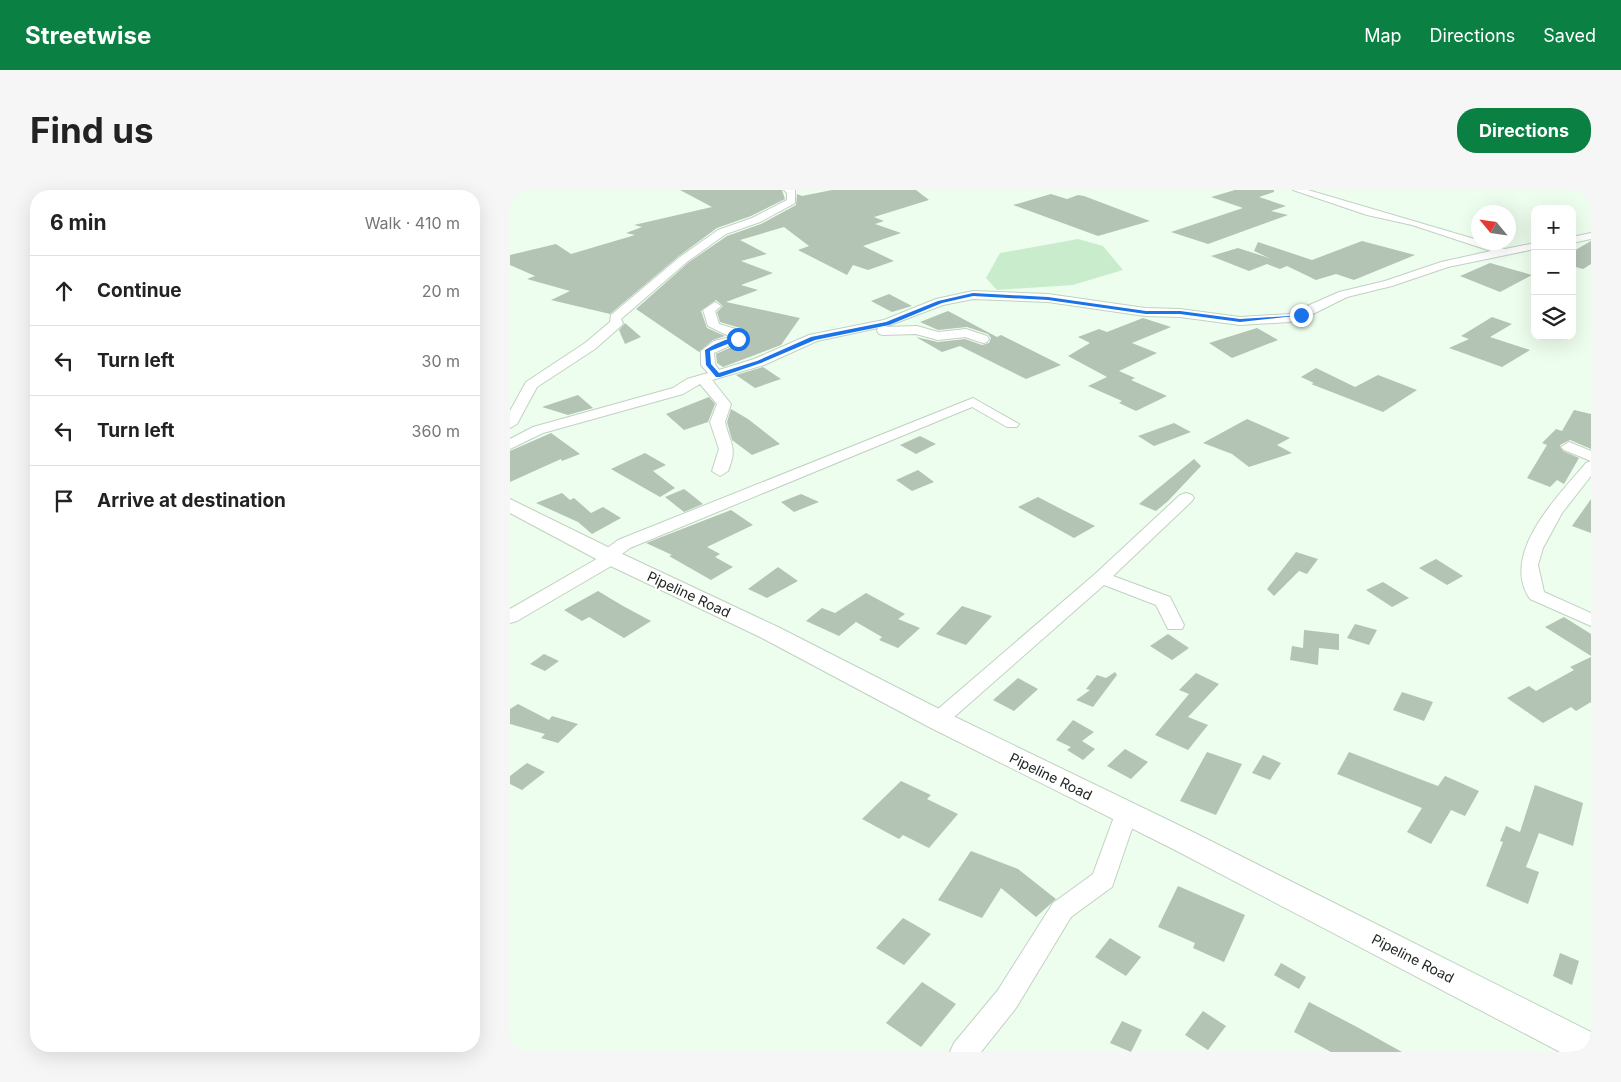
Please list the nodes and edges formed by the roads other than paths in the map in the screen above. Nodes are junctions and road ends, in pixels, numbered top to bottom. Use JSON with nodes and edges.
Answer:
{"nodes":[{"id":1,"x":788,"y":190,"type":"edge"},
{"id":2,"x":1298,"y":190,"type":"edge"},
{"id":3,"x":1591,"y":236,"type":"edge"},
{"id":4,"x":1576,"y":239,"type":"edge"},
{"id":5,"x":1531,"y":247,"type":"edge"},
{"id":6,"x":1504,"y":252,"type":"junction"},
{"id":7,"x":715,"y":306,"type":"dead end"},
{"id":8,"x":846,"y":332,"type":"junction"},
{"id":9,"x":983,"y":339,"type":"dead end"},
{"id":10,"x":711,"y":377,"type":"junction"},
{"id":11,"x":510,"y":424,"type":"edge"},
{"id":12,"x":1012,"y":424,"type":"dead end"},
{"id":13,"x":510,"y":446,"type":"edge"},
{"id":14,"x":1570,"y":447,"type":"dead end"},
{"id":15,"x":1591,"y":458,"type":"edge"},
{"id":16,"x":1591,"y":466,"type":"edge"},
{"id":17,"x":720,"y":471,"type":"dead end"},
{"id":18,"x":1186,"y":498,"type":"dead end"},
{"id":19,"x":510,"y":506,"type":"edge"},
{"id":20,"x":610,"y":557,"type":"junction"},
{"id":21,"x":1101,"y":578,"type":"junction"},
{"id":22,"x":510,"y":617,"type":"edge"},
{"id":23,"x":1591,"y":620,"type":"edge"},
{"id":24,"x":1175,"y":625,"type":"dead end"},
{"id":25,"x":938,"y":720,"type":"junction"},
{"id":26,"x":1126,"y":814,"type":"junction"},
{"id":27,"x":1591,"y":1050,"type":"edge"},
{"id":28,"x":964,"y":1052,"type":"edge"}],
"edges":[{"from":1,"to":11,"type":"street"},
{"from":2,"to":6,"type":"street"},
{"from":3,"to":4,"type":"street"},
{"from":5,"to":6,"type":"street"},
{"from":6,"to":8,"type":"street"},
{"from":7,"to":10,"type":"street"},
{"from":8,"to":9,"type":"street"},
{"from":8,"to":10,"type":"street"},
{"from":10,"to":13,"type":"street"},
{"from":10,"to":17,"type":"street"},
{"from":12,"to":20,"type":"street"},
{"from":14,"to":15,"type":"street"},
{"from":16,"to":23,"type":"street"},
{"from":18,"to":21,"type":"street"},
{"from":19,"to":20,"type":"street","name":"Pipeline Road"},
{"from":20,"to":22,"type":"street"},
{"from":20,"to":25,"type":"street","name":"Pipeline Road"},
{"from":21,"to":24,"type":"street"},
{"from":21,"to":25,"type":"street"},
{"from":25,"to":26,"type":"street","name":"Pipeline Road"},
{"from":26,"to":27,"type":"street","name":"Pipeline Road"},
{"from":26,"to":28,"type":"street"}]}
